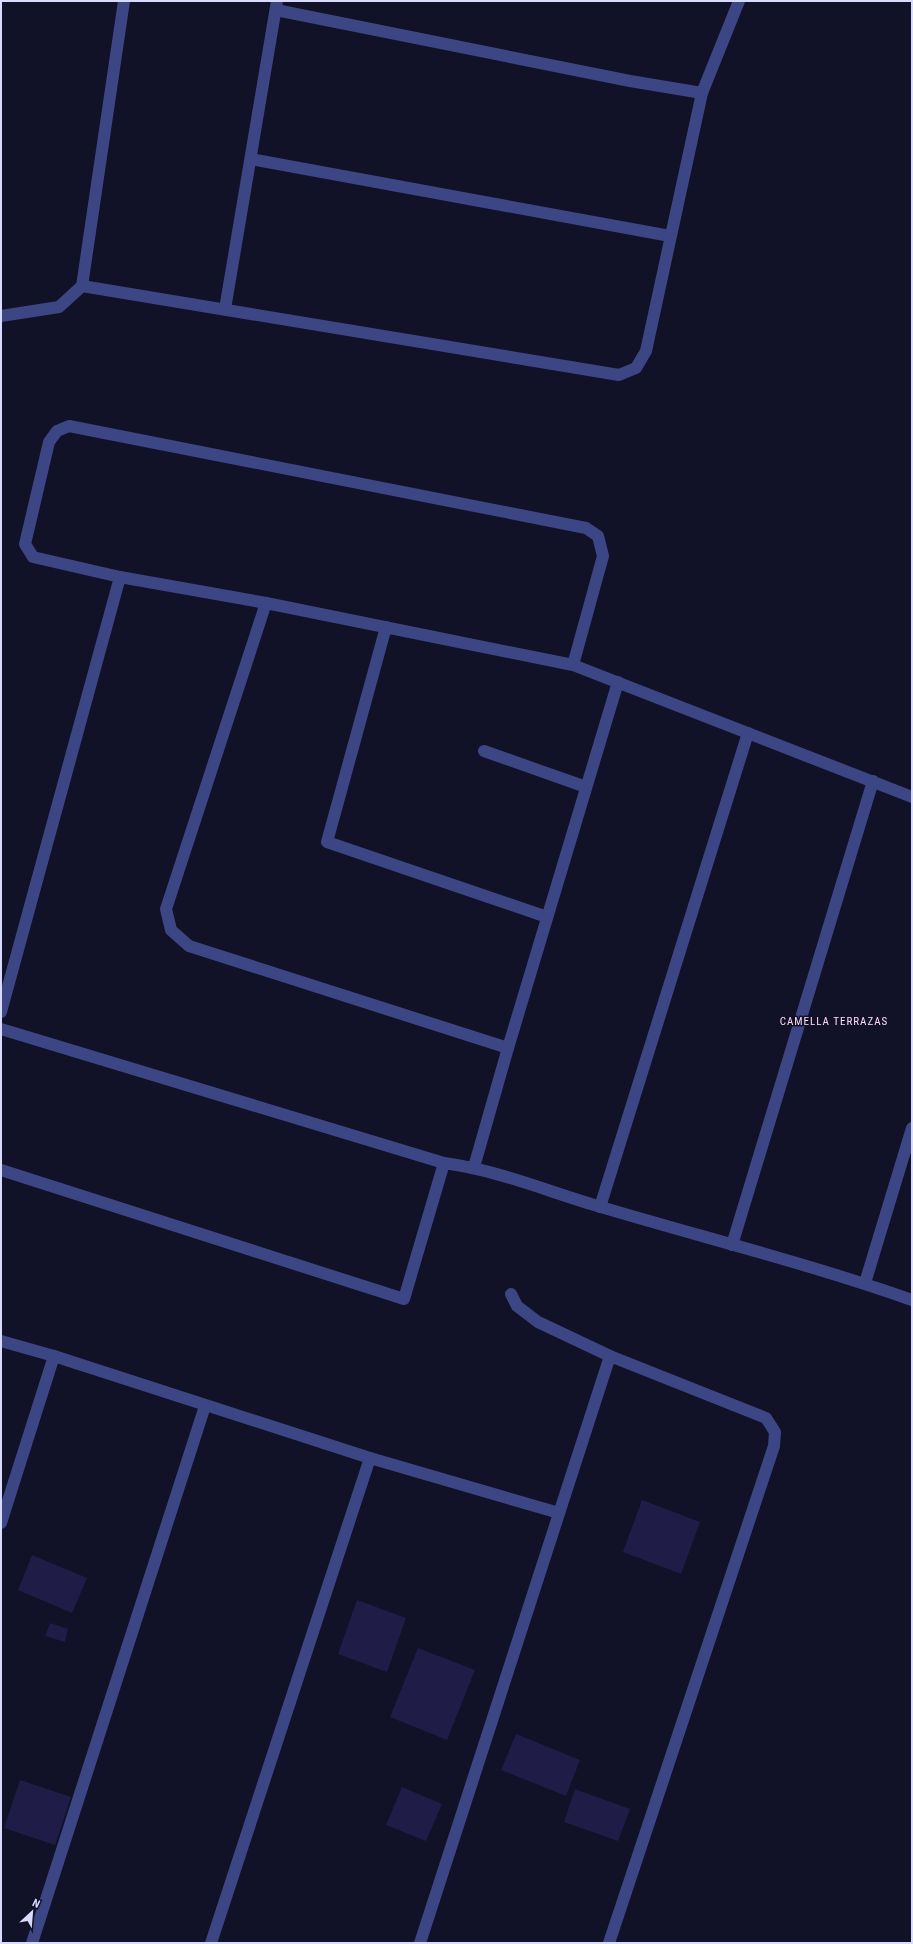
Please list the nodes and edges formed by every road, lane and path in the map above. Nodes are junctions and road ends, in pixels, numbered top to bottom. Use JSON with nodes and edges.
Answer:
{"nodes":[{"id":1,"x":124,"y":1,"type":"edge"},
{"id":2,"x":739,"y":1,"type":"edge"},
{"id":3,"x":277,"y":5,"type":"edge"},
{"id":4,"x":702,"y":93,"type":"junction"},
{"id":5,"x":251,"y":159,"type":"junction"},
{"id":6,"x":670,"y":236,"type":"junction"},
{"id":7,"x":82,"y":286,"type":"junction"},
{"id":8,"x":225,"y":309,"type":"junction"},
{"id":9,"x":1,"y":316,"type":"edge"},
{"id":10,"x":120,"y":577,"type":"junction"},
{"id":11,"x":266,"y":603,"type":"junction"},
{"id":12,"x":386,"y":627,"type":"junction"},
{"id":13,"x":573,"y":665,"type":"junction"},
{"id":14,"x":618,"y":682,"type":"junction"},
{"id":15,"x":748,"y":733,"type":"junction"},
{"id":16,"x":484,"y":751,"type":"dead end"},
{"id":17,"x":873,"y":782,"type":"junction"},
{"id":18,"x":586,"y":787,"type":"junction"},
{"id":19,"x":912,"y":797,"type":"edge"},
{"id":20,"x":547,"y":917,"type":"junction"},
{"id":21,"x":1,"y":1012,"type":"edge"},
{"id":22,"x":1,"y":1029,"type":"edge"},
{"id":23,"x":508,"y":1048,"type":"junction"},
{"id":24,"x":912,"y":1128,"type":"edge"},
{"id":25,"x":444,"y":1163,"type":"junction"},
{"id":26,"x":474,"y":1167,"type":"junction"},
{"id":27,"x":1,"y":1170,"type":"edge"},
{"id":28,"x":600,"y":1207,"type":"junction"},
{"id":29,"x":732,"y":1245,"type":"junction"},
{"id":30,"x":865,"y":1283,"type":"junction"},
{"id":31,"x":511,"y":1294,"type":"dead end"},
{"id":32,"x":912,"y":1300,"type":"edge"},
{"id":33,"x":1,"y":1341,"type":"edge"},
{"id":34,"x":54,"y":1356,"type":"junction"},
{"id":35,"x":610,"y":1356,"type":"junction"},
{"id":36,"x":205,"y":1406,"type":"junction"},
{"id":37,"x":370,"y":1458,"type":"junction"},
{"id":38,"x":559,"y":1513,"type":"junction"},
{"id":39,"x":1,"y":1524,"type":"edge"},
{"id":40,"x":32,"y":1943,"type":"edge"},
{"id":41,"x":211,"y":1943,"type":"edge"},
{"id":42,"x":420,"y":1943,"type":"edge"},
{"id":43,"x":609,"y":1943,"type":"edge"}],
"edges":[{"from":1,"to":7,"type":"street"},
{"from":2,"to":4,"type":"street"},
{"from":3,"to":4,"type":"street"},
{"from":3,"to":5,"type":"street"},
{"from":4,"to":6,"type":"street"},
{"from":5,"to":6,"type":"street"},
{"from":5,"to":8,"type":"street"},
{"from":6,"to":8,"type":"street"},
{"from":7,"to":8,"type":"street"},
{"from":7,"to":9,"type":"street"},
{"from":10,"to":11,"type":"street"},
{"from":10,"to":13,"type":"street"},
{"from":10,"to":21,"type":"street"},
{"from":11,"to":12,"type":"street"},
{"from":11,"to":23,"type":"street"},
{"from":12,"to":13,"type":"street"},
{"from":12,"to":20,"type":"street"},
{"from":13,"to":14,"type":"street"},
{"from":14,"to":15,"type":"street"},
{"from":14,"to":18,"type":"street"},
{"from":15,"to":17,"type":"street"},
{"from":15,"to":28,"type":"street"},
{"from":16,"to":18,"type":"street"},
{"from":17,"to":19,"type":"street"},
{"from":17,"to":29,"type":"street"},
{"from":18,"to":20,"type":"street"},
{"from":20,"to":23,"type":"street"},
{"from":22,"to":25,"type":"street"},
{"from":23,"to":26,"type":"street"},
{"from":24,"to":30,"type":"street"},
{"from":25,"to":26,"type":"street"},
{"from":25,"to":27,"type":"street"},
{"from":26,"to":28,"type":"street"},
{"from":28,"to":29,"type":"street"},
{"from":29,"to":30,"type":"street"},
{"from":30,"to":32,"type":"street"},
{"from":31,"to":35,"type":"street"},
{"from":33,"to":34,"type":"street"},
{"from":34,"to":36,"type":"street"},
{"from":34,"to":39,"type":"street"},
{"from":35,"to":38,"type":"street"},
{"from":35,"to":43,"type":"street"},
{"from":36,"to":37,"type":"street"},
{"from":36,"to":40,"type":"street"},
{"from":37,"to":38,"type":"street"},
{"from":37,"to":41,"type":"street"},
{"from":38,"to":42,"type":"street"}]}
